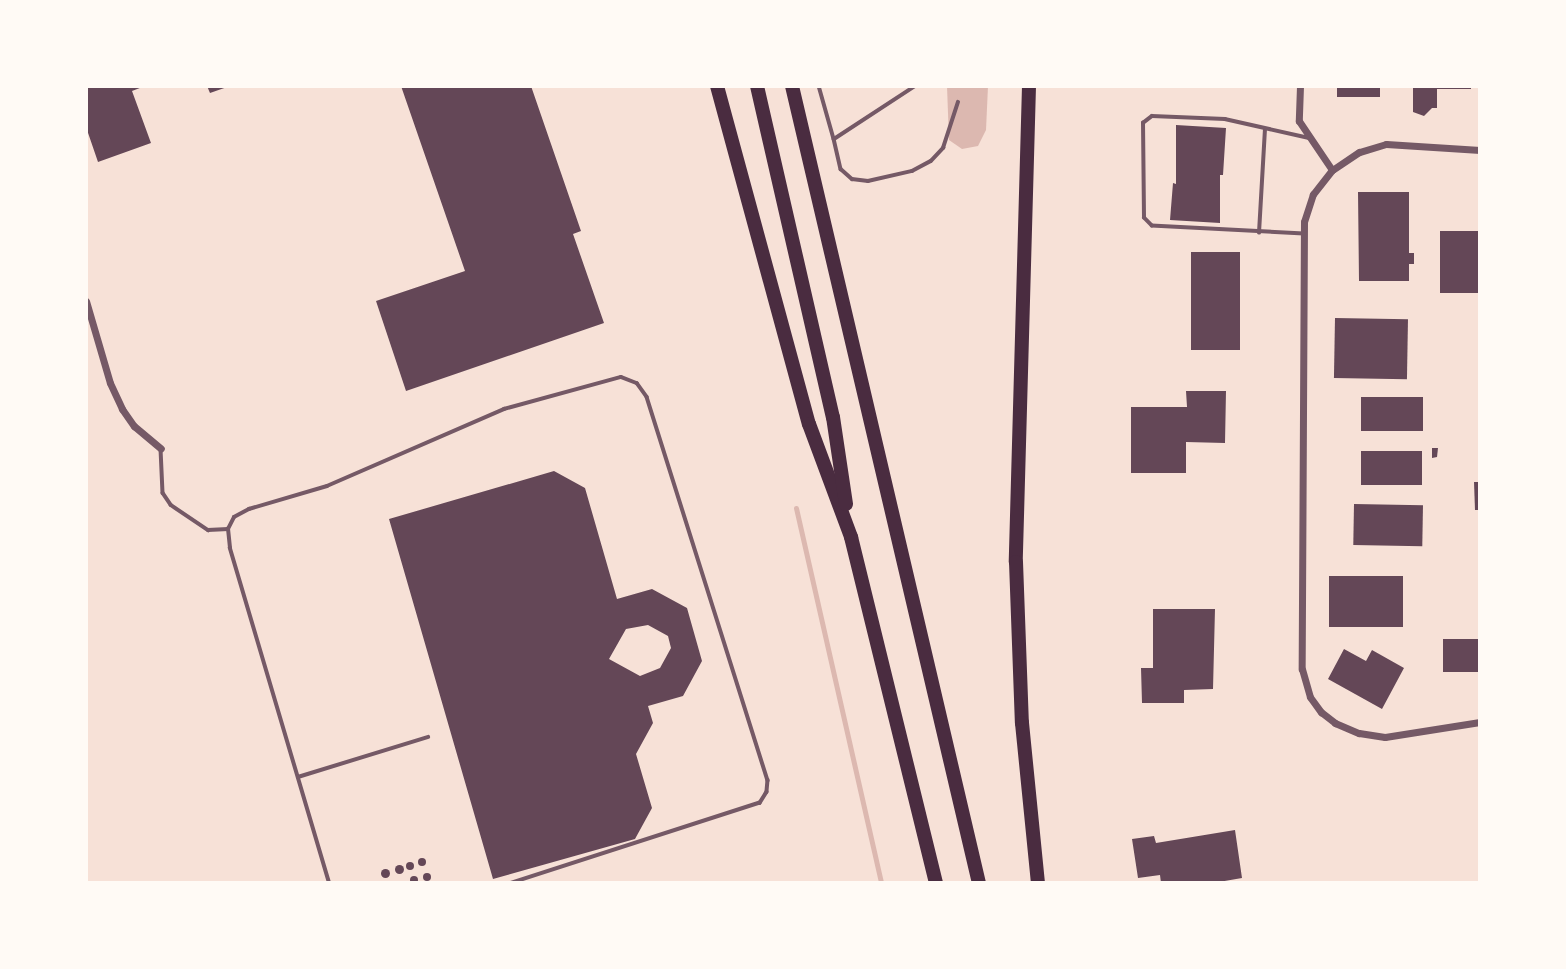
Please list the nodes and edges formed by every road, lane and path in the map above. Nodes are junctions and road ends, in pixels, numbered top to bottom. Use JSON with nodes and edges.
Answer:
{"nodes":[{"id":1,"x":718,"y":86,"type":"edge"},
{"id":2,"x":757,"y":86,"type":"edge"},
{"id":3,"x":792,"y":86,"type":"edge"},
{"id":4,"x":819,"y":86,"type":"edge"},
{"id":5,"x":915,"y":86,"type":"edge"},
{"id":6,"x":1030,"y":86,"type":"edge"},
{"id":7,"x":1300,"y":86,"type":"edge"},
{"id":8,"x":958,"y":102,"type":"dead end"},
{"id":9,"x":1265,"y":129,"type":"junction"},
{"id":10,"x":1311,"y":138,"type":"junction"},
{"id":11,"x":834,"y":139,"type":"junction"},
{"id":12,"x":1480,"y":150,"type":"edge"},
{"id":13,"x":1332,"y":170,"type":"junction"},
{"id":14,"x":1259,"y":233,"type":"junction"},
{"id":15,"x":1304,"y":234,"type":"junction"},
{"id":16,"x":86,"y":301,"type":"edge"},
{"id":17,"x":161,"y":449,"type":"joint"},
{"id":18,"x":228,"y":529,"type":"junction"},
{"id":19,"x":852,"y":537,"type":"junction"},
{"id":20,"x":1480,"y":723,"type":"edge"},
{"id":21,"x":428,"y":737,"type":"dead end"},
{"id":22,"x":298,"y":777,"type":"junction"},
{"id":23,"x":329,"y":883,"type":"edge"},
{"id":24,"x":512,"y":883,"type":"edge"},
{"id":25,"x":936,"y":883,"type":"edge"},
{"id":26,"x":979,"y":883,"type":"edge"},
{"id":27,"x":1038,"y":883,"type":"edge"}],
"edges":[{"from":1,"to":19,"type":"highway"},
{"from":2,"to":19,"type":"highway"},
{"from":3,"to":26,"type":"highway"},
{"from":4,"to":11,"type":"lane"},
{"from":5,"to":11,"type":"lane"},
{"from":6,"to":27,"type":"highway"},
{"from":7,"to":10,"type":"street"},
{"from":8,"to":11,"type":"lane"},
{"from":9,"to":10,"type":"lane"},
{"from":9,"to":14,"type":"lane"},
{"from":9,"to":14,"type":"lane"},
{"from":10,"to":13,"type":"street"},
{"from":12,"to":13,"type":"street"},
{"from":13,"to":15,"type":"street"},
{"from":14,"to":15,"type":"lane"},
{"from":15,"to":20,"type":"street"},
{"from":16,"to":17,"type":"street"},
{"from":17,"to":18,"type":"lane"},
{"from":18,"to":22,"type":"lane"},
{"from":18,"to":24,"type":"lane"},
{"from":19,"to":25,"type":"highway"},
{"from":21,"to":22,"type":"lane"},
{"from":22,"to":23,"type":"lane"}]}
